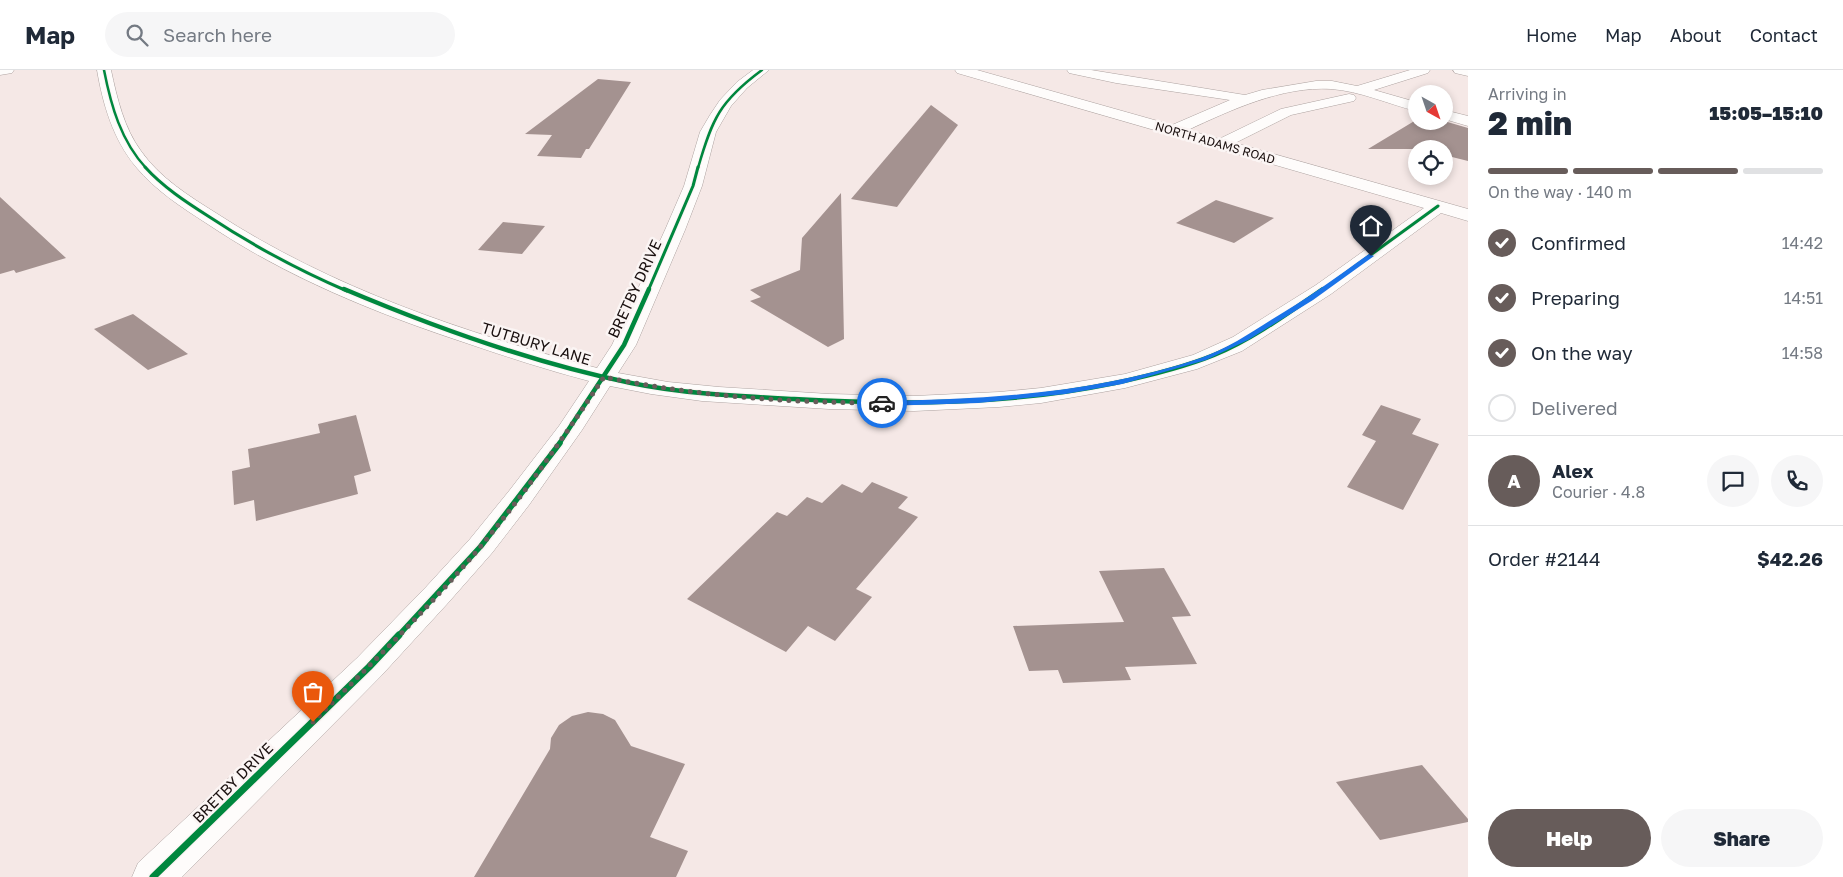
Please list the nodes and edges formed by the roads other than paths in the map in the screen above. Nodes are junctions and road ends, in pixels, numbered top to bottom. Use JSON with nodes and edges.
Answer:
{"nodes":[{"id":1,"x":7,"y":70,"type":"edge"},
{"id":2,"x":104,"y":70,"type":"edge"},
{"id":3,"x":762,"y":70,"type":"edge"},
{"id":4,"x":962,"y":70,"type":"edge"},
{"id":5,"x":1074,"y":70,"type":"edge"},
{"id":6,"x":1422,"y":70,"type":"edge"},
{"id":7,"x":1460,"y":70,"type":"edge"},
{"id":8,"x":0,"y":71,"type":"edge"},
{"id":9,"x":1468,"y":72,"type":"edge"},
{"id":10,"x":1357,"y":90,"type":"junction"},
{"id":11,"x":1244,"y":99,"type":"junction"},
{"id":12,"x":1408,"y":104,"type":"edge"},
{"id":13,"x":1453,"y":117,"type":"edge"},
{"id":14,"x":1468,"y":121,"type":"edge"},
{"id":15,"x":1173,"y":130,"type":"junction"},
{"id":16,"x":1221,"y":144,"type":"junction"},
{"id":17,"x":1438,"y":206,"type":"junction"},
{"id":18,"x":1468,"y":215,"type":"edge"},
{"id":19,"x":604,"y":377,"type":"junction"},
{"id":20,"x":153,"y":877,"type":"edge"}],
"edges":[{"from":1,"to":8,"type":"street"},
{"from":2,"to":19,"type":"street","name":"TUTBURY LANE"},
{"from":3,"to":19,"type":"street","name":"BRETBY DRIVE"},
{"from":4,"to":15,"type":"street","name":"NORTH ADAMS ROAD"},
{"from":5,"to":11,"type":"street"},
{"from":6,"to":10,"type":"street"},
{"from":7,"to":9,"type":"street"},
{"from":10,"to":11,"type":"street"},
{"from":10,"to":12,"type":"street"},
{"from":10,"to":16,"type":"street"},
{"from":11,"to":15,"type":"street"},
{"from":13,"to":14,"type":"street"},
{"from":15,"to":16,"type":"street","name":"NORTH ADAMS ROAD"},
{"from":16,"to":17,"type":"street","name":"NORTH ADAMS ROAD"},
{"from":17,"to":18,"type":"street","name":"NORTH ADAMS ROAD"},
{"from":17,"to":19,"type":"street","name":"TUTBURY LANE"},
{"from":19,"to":20,"type":"street","name":"BRETBY DRIVE"}]}
